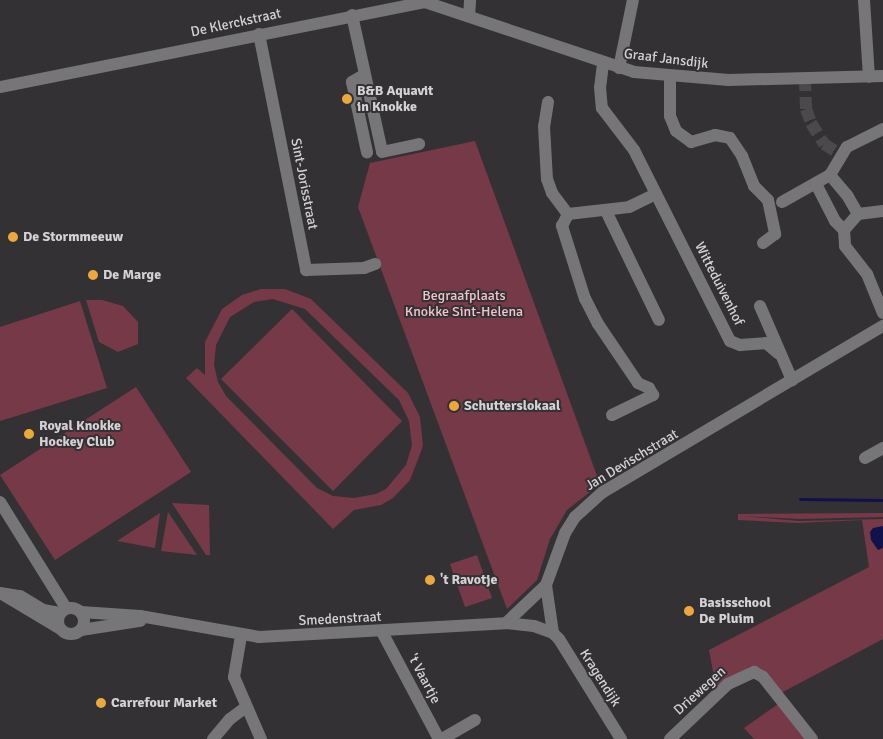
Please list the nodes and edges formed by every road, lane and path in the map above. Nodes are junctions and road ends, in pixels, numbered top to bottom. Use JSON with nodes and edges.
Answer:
{"nodes":[{"id":1,"x":470,"y":0,"type":"edge"},
{"id":2,"x":633,"y":0,"type":"edge"},
{"id":3,"x":864,"y":0,"type":"edge"},
{"id":4,"x":425,"y":1,"type":"edge"},
{"id":5,"x":352,"y":15,"type":"junction"},
{"id":6,"x":469,"y":16,"type":"junction"},
{"id":7,"x":259,"y":34,"type":"junction"},
{"id":8,"x":603,"y":64,"type":"junction"},
{"id":9,"x":619,"y":68,"type":"junction"},
{"id":10,"x":364,"y":75,"type":"junction"},
{"id":11,"x":670,"y":76,"type":"junction"},
{"id":12,"x":883,"y":76,"type":"edge"},
{"id":13,"x":869,"y":77,"type":"junction"},
{"id":14,"x":0,"y":87,"type":"edge"},
{"id":15,"x":548,"y":102,"type":"dead end"},
{"id":16,"x":883,"y":129,"type":"edge"},
{"id":17,"x":419,"y":144,"type":"dead end"},
{"id":18,"x":366,"y":152,"type":"dead end"},
{"id":19,"x":830,"y":175,"type":"junction"},
{"id":20,"x":816,"y":184,"type":"junction"},
{"id":21,"x":656,"y":194,"type":"junction"},
{"id":22,"x":768,"y":200,"type":"junction"},
{"id":23,"x":782,"y":202,"type":"junction"},
{"id":24,"x":606,"y":211,"type":"junction"},
{"id":25,"x":883,"y":211,"type":"edge"},
{"id":26,"x":568,"y":214,"type":"junction"},
{"id":27,"x":858,"y":214,"type":"junction"},
{"id":28,"x":774,"y":216,"type":"junction"},
{"id":29,"x":844,"y":230,"type":"junction"},
{"id":30,"x":762,"y":243,"type":"dead end"},
{"id":31,"x":375,"y":264,"type":"dead end"},
{"id":32,"x":760,"y":306,"type":"dead end"},
{"id":33,"x":883,"y":313,"type":"edge"},
{"id":34,"x":659,"y":320,"type":"dead end"},
{"id":35,"x":883,"y":327,"type":"edge"},
{"id":36,"x":778,"y":353,"type":"junction"},
{"id":37,"x":792,"y":380,"type":"junction"},
{"id":38,"x":612,"y":415,"type":"dead end"},
{"id":39,"x":883,"y":448,"type":"edge"},
{"id":40,"x":865,"y":458,"type":"dead end"},
{"id":41,"x":0,"y":502,"type":"edge"},
{"id":42,"x":546,"y":585,"type":"junction"},
{"id":43,"x":1,"y":593,"type":"edge"},
{"id":44,"x":63,"y":611,"type":"junction"},
{"id":45,"x":81,"y":612,"type":"junction"},
{"id":46,"x":148,"y":619,"type":"junction"},
{"id":47,"x":506,"y":623,"type":"junction"},
{"id":48,"x":59,"y":628,"type":"junction"},
{"id":49,"x":81,"y":630,"type":"junction"},
{"id":50,"x":382,"y":632,"type":"junction"},
{"id":51,"x":553,"y":633,"type":"junction"},
{"id":52,"x":241,"y":636,"type":"junction"},
{"id":53,"x":246,"y":707,"type":"junction"},
{"id":54,"x":475,"y":720,"type":"dead end"},
{"id":55,"x":213,"y":739,"type":"edge"},
{"id":56,"x":261,"y":739,"type":"edge"},
{"id":57,"x":441,"y":739,"type":"edge"},
{"id":58,"x":621,"y":739,"type":"edge"},
{"id":59,"x":670,"y":739,"type":"edge"},
{"id":60,"x":812,"y":739,"type":"edge"}],
"edges":[{"from":1,"to":6,"type":"street"},
{"from":2,"to":9,"type":"street"},
{"from":3,"to":13,"type":"street"},
{"from":4,"to":5,"type":"street","name":"De Klerckstraat"},
{"from":4,"to":6,"type":"street","name":"Graaf Jansdijk"},
{"from":5,"to":7,"type":"street","name":"De Klerckstraat"},
{"from":5,"to":10,"type":"street"},
{"from":6,"to":8,"type":"street","name":"Graaf Jansdijk"},
{"from":7,"to":14,"type":"street","name":"De Klerckstraat"},
{"from":7,"to":31,"type":"street","name":"Sint-Jorisstraat"},
{"from":8,"to":9,"type":"street","name":"Graaf Jansdijk"},
{"from":8,"to":21,"type":"street","name":"Witteduivenhof"},
{"from":9,"to":11,"type":"street","name":"Graaf Jansdijk"},
{"from":10,"to":17,"type":"street"},
{"from":10,"to":18,"type":"street"},
{"from":11,"to":13,"type":"street","name":"Graaf Jansdijk"},
{"from":11,"to":22,"type":"street"},
{"from":12,"to":13,"type":"street","name":"Graaf Jansdijk"},
{"from":15,"to":26,"type":"street"},
{"from":16,"to":19,"type":"street"},
{"from":19,"to":20,"type":"street"},
{"from":19,"to":27,"type":"street"},
{"from":20,"to":23,"type":"street"},
{"from":20,"to":29,"type":"street"},
{"from":21,"to":24,"type":"street"},
{"from":21,"to":36,"type":"street","name":"Witteduivenhof"},
{"from":22,"to":23,"type":"street"},
{"from":22,"to":28,"type":"street"},
{"from":23,"to":28,"type":"street"},
{"from":24,"to":26,"type":"street"},
{"from":24,"to":34,"type":"street"},
{"from":25,"to":27,"type":"street"},
{"from":26,"to":38,"type":"street"},
{"from":27,"to":29,"type":"street"},
{"from":28,"to":30,"type":"street"},
{"from":29,"to":33,"type":"street"},
{"from":32,"to":36,"type":"street"},
{"from":35,"to":37,"type":"street","name":"Jan Devischstraat"},
{"from":36,"to":37,"type":"street"},
{"from":37,"to":42,"type":"street","name":"Jan Devischstraat"},
{"from":39,"to":40,"type":"street"},
{"from":41,"to":44,"type":"street"},
{"from":42,"to":47,"type":"street","name":"Jan Devischstraat"},
{"from":42,"to":51,"type":"street","name":"Kragendijk"},
{"from":43,"to":44,"type":"street"},
{"from":43,"to":48,"type":"street"},
{"from":44,"to":45,"type":"street"},
{"from":44,"to":48,"type":"street"},
{"from":45,"to":46,"type":"street","name":"Smedenstraat"},
{"from":45,"to":49,"type":"street"},
{"from":46,"to":49,"type":"street","name":"Smedenstraat"},
{"from":46,"to":52,"type":"street","name":"Smedenstraat"},
{"from":47,"to":50,"type":"street","name":"Smedenstraat"},
{"from":47,"to":51,"type":"street","name":"Smedenstraat"},
{"from":48,"to":49,"type":"street"},
{"from":50,"to":52,"type":"street","name":"Smedenstraat"},
{"from":50,"to":57,"type":"street","name":"'t Vaartje"},
{"from":51,"to":58,"type":"street","name":"Kragendijk"},
{"from":52,"to":53,"type":"street"},
{"from":53,"to":55,"type":"street"},
{"from":53,"to":56,"type":"street"},
{"from":54,"to":57,"type":"street","name":"'t Vaartje"},
{"from":59,"to":60,"type":"street","name":"Driewegen"}]}
